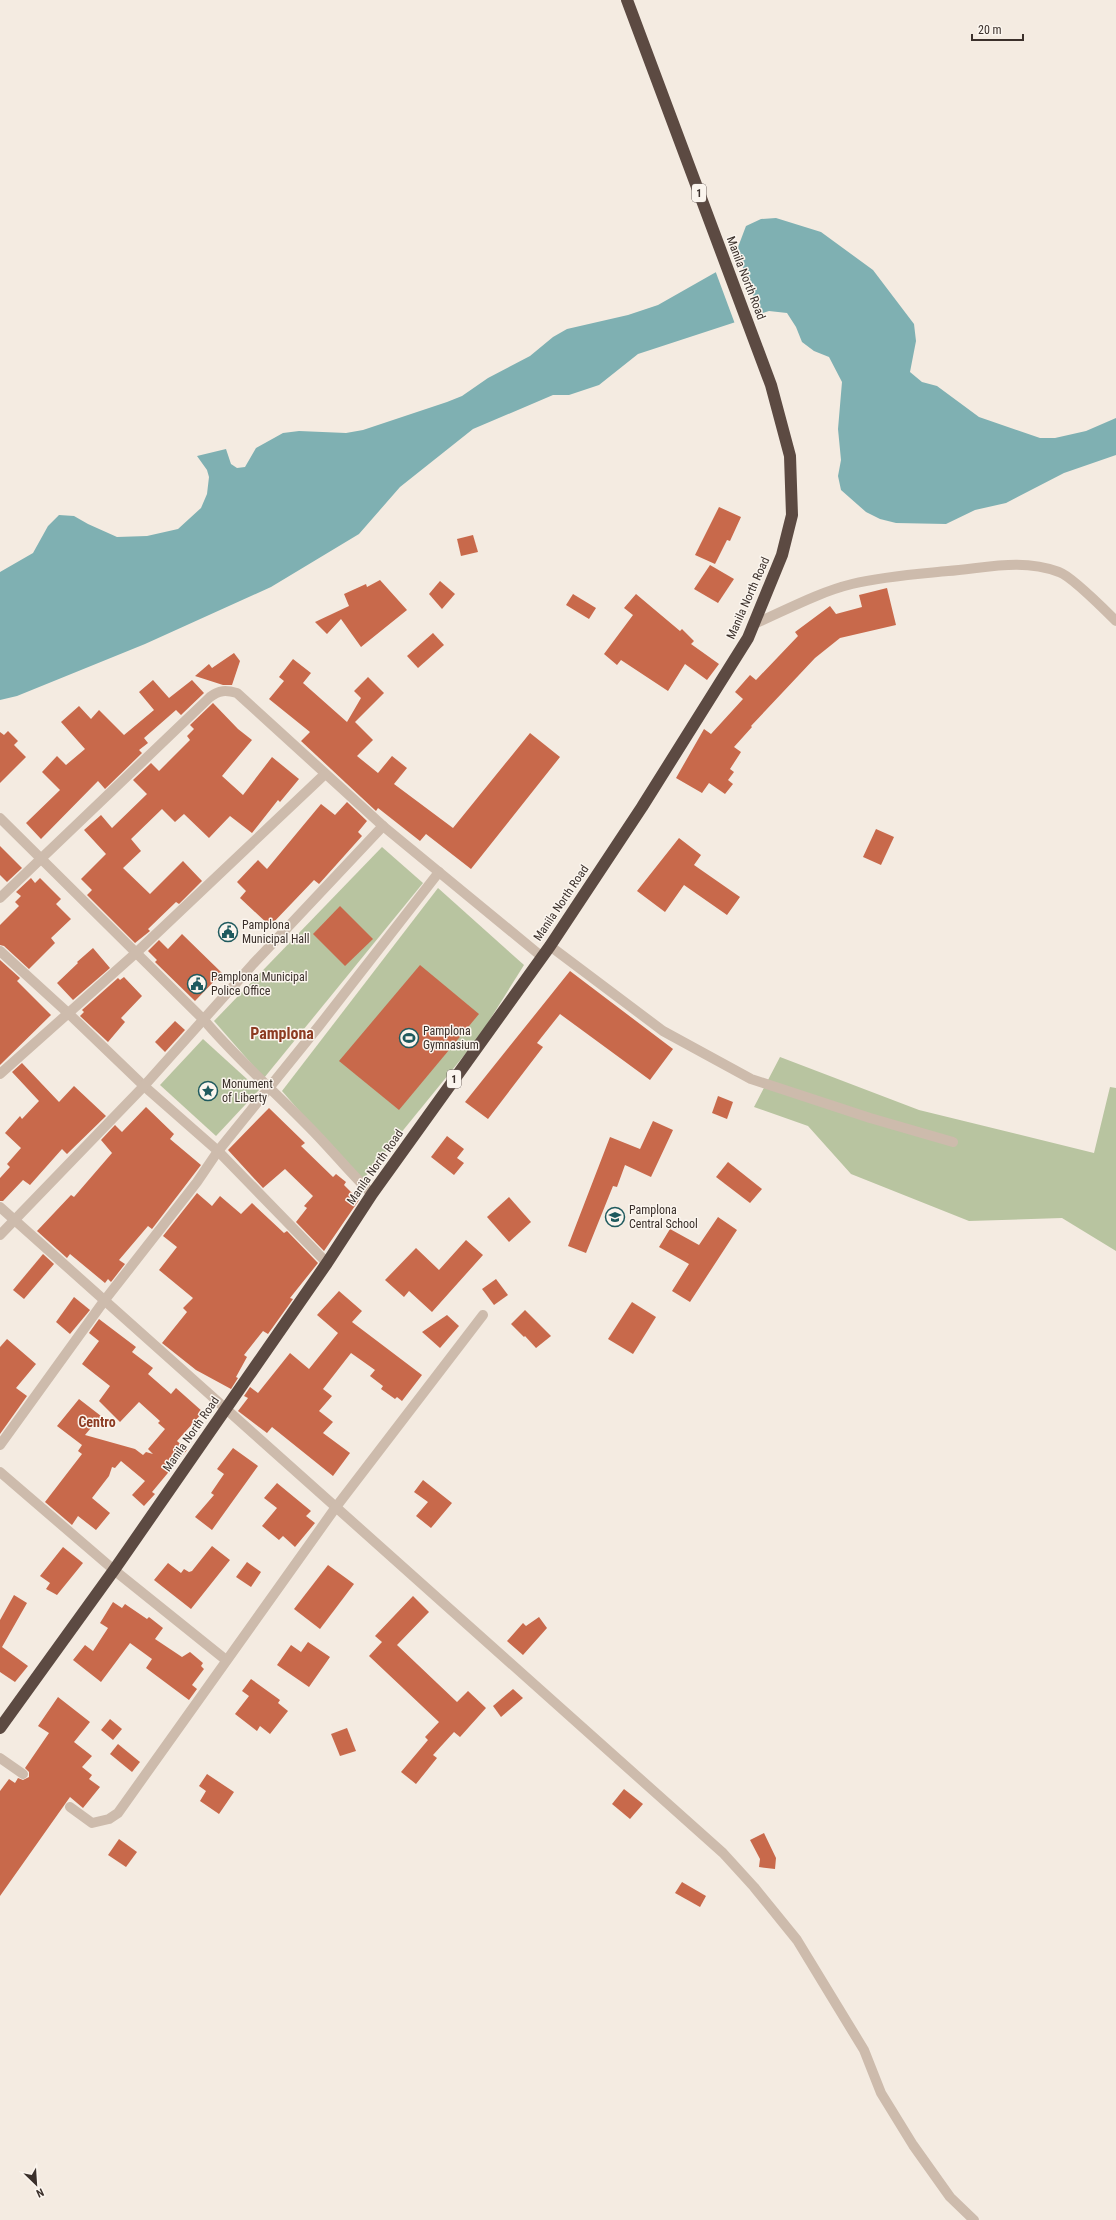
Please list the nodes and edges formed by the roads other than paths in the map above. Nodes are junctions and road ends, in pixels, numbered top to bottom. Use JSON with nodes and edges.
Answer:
{"nodes":[{"id":1,"x":627,"y":0,"type":"edge"},
{"id":2,"x":1116,"y":621,"type":"edge"},
{"id":3,"x":754,"y":624,"type":"junction"},
{"id":4,"x":325,"y":774,"type":"junction"},
{"id":5,"x":0,"y":818,"type":"edge"},
{"id":6,"x":383,"y":826,"type":"junction"},
{"id":7,"x":40,"y":858,"type":"junction"},
{"id":8,"x":439,"y":872,"type":"junction"},
{"id":9,"x":0,"y":898,"type":"edge"},
{"id":10,"x":550,"y":946,"type":"junction"},
{"id":11,"x":0,"y":951,"type":"edge"},
{"id":12,"x":137,"y":952,"type":"junction"},
{"id":13,"x":541,"y":956,"type":"junction"},
{"id":14,"x":68,"y":1013,"type":"junction"},
{"id":15,"x":204,"y":1020,"type":"junction"},
{"id":16,"x":0,"y":1074,"type":"edge"},
{"id":17,"x":144,"y":1086,"type":"junction"},
{"id":18,"x":269,"y":1087,"type":"junction"},
{"id":19,"x":954,"y":1142,"type":"dead end"},
{"id":20,"x":218,"y":1151,"type":"junction"},
{"id":21,"x":372,"y":1194,"type":"junction"},
{"id":22,"x":0,"y":1207,"type":"edge"},
{"id":23,"x":14,"y":1219,"type":"junction"},
{"id":24,"x":0,"y":1235,"type":"edge"},
{"id":25,"x":327,"y":1263,"type":"junction"},
{"id":26,"x":104,"y":1301,"type":"junction"},
{"id":27,"x":483,"y":1315,"type":"dead end"},
{"id":28,"x":226,"y":1410,"type":"junction"},
{"id":29,"x":0,"y":1445,"type":"edge"},
{"id":30,"x":0,"y":1472,"type":"edge"},
{"id":31,"x":336,"y":1507,"type":"junction"},
{"id":32,"x":114,"y":1570,"type":"junction"},
{"id":33,"x":226,"y":1660,"type":"junction"},
{"id":34,"x":0,"y":1728,"type":"edge"},
{"id":35,"x":0,"y":1758,"type":"edge"},
{"id":36,"x":23,"y":1774,"type":"dead end"},
{"id":37,"x":70,"y":1807,"type":"dead end"},
{"id":38,"x":974,"y":2220,"type":"edge"}],
"edges":[{"from":1,"to":3,"type":"highway","name":"Manila North Road","number":"1"},
{"from":2,"to":3,"type":"street"},
{"from":3,"to":10,"type":"highway","name":"Manila North Road","number":"1"},
{"from":4,"to":6,"type":"street"},
{"from":4,"to":7,"type":"street"},
{"from":4,"to":12,"type":"street"},
{"from":5,"to":7,"type":"street"},
{"from":6,"to":8,"type":"street"},
{"from":6,"to":15,"type":"street"},
{"from":7,"to":9,"type":"street"},
{"from":7,"to":12,"type":"street"},
{"from":8,"to":13,"type":"street"},
{"from":8,"to":18,"type":"street"},
{"from":10,"to":13,"type":"highway","name":"Manila North Road","number":"1"},
{"from":10,"to":19,"type":"street"},
{"from":11,"to":14,"type":"street"},
{"from":12,"to":14,"type":"street"},
{"from":12,"to":15,"type":"street"},
{"from":13,"to":21,"type":"highway","name":"Manila North Road","number":"1"},
{"from":14,"to":16,"type":"street"},
{"from":14,"to":17,"type":"street"},
{"from":15,"to":17,"type":"street"},
{"from":15,"to":18,"type":"street"},
{"from":17,"to":20,"type":"street"},
{"from":17,"to":23,"type":"street"},
{"from":18,"to":20,"type":"street"},
{"from":18,"to":21,"type":"street"},
{"from":20,"to":25,"type":"street"},
{"from":20,"to":26,"type":"street"},
{"from":21,"to":25,"type":"highway","name":"Manila North Road","number":"1"},
{"from":22,"to":23,"type":"street"},
{"from":23,"to":24,"type":"street"},
{"from":23,"to":26,"type":"street"},
{"from":25,"to":28,"type":"highway","name":"Manila North Road","number":"1"},
{"from":26,"to":28,"type":"street"},
{"from":26,"to":29,"type":"street"},
{"from":27,"to":31,"type":"street"},
{"from":28,"to":31,"type":"street"},
{"from":28,"to":32,"type":"highway","name":"Manila North Road","number":"1"},
{"from":30,"to":32,"type":"street"},
{"from":31,"to":33,"type":"street"},
{"from":31,"to":38,"type":"street"},
{"from":32,"to":33,"type":"street"},
{"from":32,"to":34,"type":"highway","name":"Manila North Road","number":"1"},
{"from":33,"to":37,"type":"street"},
{"from":35,"to":36,"type":"street"}]}
